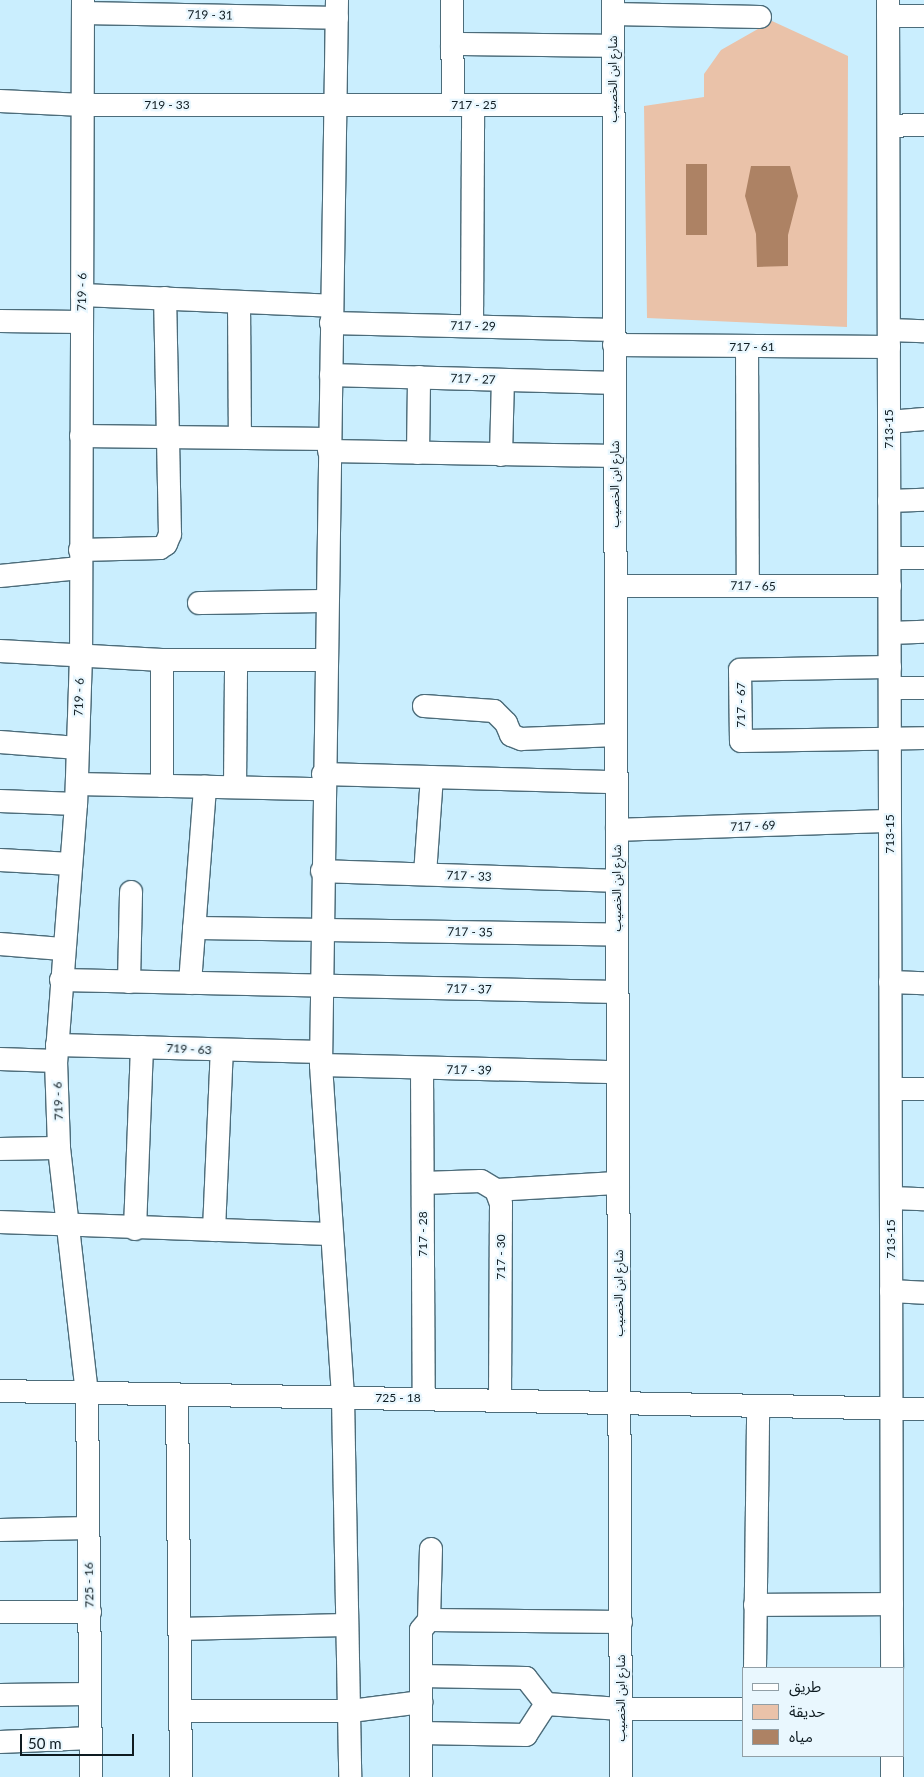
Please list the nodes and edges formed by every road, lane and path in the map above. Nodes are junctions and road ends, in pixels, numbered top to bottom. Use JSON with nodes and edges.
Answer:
{"nodes":[{"id":1,"x":452,"y":0,"type":"edge"},
{"id":2,"x":83,"y":6,"type":"edge"},
{"id":3,"x":613,"y":7,"type":"edge"},
{"id":4,"x":888,"y":8,"type":"edge"},
{"id":5,"x":337,"y":9,"type":"edge"},
{"id":6,"x":924,"y":16,"type":"edge"},
{"id":7,"x":760,"y":17,"type":"dead end"},
{"id":8,"x":452,"y":44,"type":"junction"},
{"id":9,"x":613,"y":46,"type":"junction"},
{"id":10,"x":0,"y":101,"type":"edge"},
{"id":11,"x":83,"y":105,"type":"junction"},
{"id":12,"x":335,"y":105,"type":"junction"},
{"id":13,"x":463,"y":105,"type":"junction"},
{"id":14,"x":613,"y":105,"type":"junction"},
{"id":15,"x":924,"y":125,"type":"edge"},
{"id":16,"x":889,"y":126,"type":"junction"},
{"id":17,"x":82,"y":295,"type":"junction"},
{"id":18,"x":164,"y":298,"type":"junction"},
{"id":19,"x":239,"y":303,"type":"junction"},
{"id":20,"x":331,"y":315,"type":"junction"},
{"id":21,"x":0,"y":321,"type":"edge"},
{"id":22,"x":81,"y":322,"type":"junction"},
{"id":23,"x":472,"y":326,"type":"junction"},
{"id":24,"x":924,"y":331,"type":"edge"},
{"id":25,"x":614,"y":337,"type":"junction"},
{"id":26,"x":889,"y":338,"type":"junction"},
{"id":27,"x":747,"y":348,"type":"junction"},
{"id":28,"x":330,"y":374,"type":"junction"},
{"id":29,"x":419,"y":378,"type":"junction"},
{"id":30,"x":503,"y":380,"type":"junction"},
{"id":31,"x":615,"y":383,"type":"junction"},
{"id":32,"x":924,"y":419,"type":"edge"},
{"id":33,"x":889,"y":422,"type":"junction"},
{"id":34,"x":81,"y":436,"type":"junction"},
{"id":35,"x":167,"y":436,"type":"junction"},
{"id":36,"x":240,"y":437,"type":"junction"},
{"id":37,"x":329,"y":445,"type":"junction"},
{"id":38,"x":418,"y":454,"type":"junction"},
{"id":39,"x":501,"y":455,"type":"junction"},
{"id":40,"x":615,"y":456,"type":"junction"},
{"id":41,"x":924,"y":500,"type":"edge"},
{"id":42,"x":890,"y":501,"type":"junction"},
{"id":43,"x":890,"y":558,"type":"junction"},
{"id":44,"x":924,"y":558,"type":"edge"},
{"id":45,"x":80,"y":559,"type":"junction"},
{"id":46,"x":0,"y":576,"type":"edge"},
{"id":47,"x":616,"y":586,"type":"junction"},
{"id":48,"x":748,"y":586,"type":"junction"},
{"id":49,"x":890,"y":586,"type":"junction"},
{"id":50,"x":326,"y":601,"type":"junction"},
{"id":51,"x":199,"y":603,"type":"dead end"},
{"id":52,"x":924,"y":632,"type":"edge"},
{"id":53,"x":890,"y":633,"type":"junction"},
{"id":54,"x":0,"y":651,"type":"edge"},
{"id":55,"x":81,"y":656,"type":"junction"},
{"id":56,"x":162,"y":660,"type":"junction"},
{"id":57,"x":326,"y":660,"type":"junction"},
{"id":58,"x":236,"y":661,"type":"junction"},
{"id":59,"x":890,"y":677,"type":"junction"},
{"id":60,"x":924,"y":688,"type":"edge"},
{"id":61,"x":424,"y":706,"type":"dead end"},
{"id":62,"x":616,"y":735,"type":"junction"},
{"id":63,"x":890,"y":738,"type":"junction"},
{"id":64,"x":924,"y":738,"type":"edge"},
{"id":65,"x":0,"y":742,"type":"edge"},
{"id":66,"x":78,"y":748,"type":"junction"},
{"id":67,"x":432,"y":777,"type":"junction"},
{"id":68,"x":322,"y":781,"type":"junction"},
{"id":69,"x":616,"y":782,"type":"junction"},
{"id":70,"x":162,"y":786,"type":"junction"},
{"id":71,"x":205,"y":787,"type":"junction"},
{"id":72,"x":235,"y":787,"type":"junction"},
{"id":73,"x":76,"y":794,"type":"junction"},
{"id":74,"x":0,"y":801,"type":"edge"},
{"id":75,"x":890,"y":820,"type":"junction"},
{"id":76,"x":617,"y":830,"type":"junction"},
{"id":77,"x":0,"y":860,"type":"edge"},
{"id":78,"x":71,"y":864,"type":"junction"},
{"id":79,"x":322,"y":871,"type":"junction"},
{"id":80,"x":425,"y":874,"type":"junction"},
{"id":81,"x":617,"y":881,"type":"junction"},
{"id":82,"x":131,"y":892,"type":"dead end"},
{"id":83,"x":194,"y":928,"type":"junction"},
{"id":84,"x":322,"y":929,"type":"junction"},
{"id":85,"x":617,"y":935,"type":"junction"},
{"id":86,"x":0,"y":944,"type":"edge"},
{"id":87,"x":62,"y":949,"type":"junction"},
{"id":88,"x":61,"y":980,"type":"junction"},
{"id":89,"x":129,"y":982,"type":"junction"},
{"id":90,"x":890,"y":982,"type":"junction"},
{"id":91,"x":190,"y":983,"type":"junction"},
{"id":92,"x":924,"y":983,"type":"edge"},
{"id":93,"x":321,"y":987,"type":"junction"},
{"id":94,"x":618,"y":992,"type":"junction"},
{"id":95,"x":142,"y":1047,"type":"junction"},
{"id":96,"x":222,"y":1050,"type":"junction"},
{"id":97,"x":57,"y":1053,"type":"junction"},
{"id":98,"x":0,"y":1059,"type":"edge"},
{"id":99,"x":321,"y":1059,"type":"junction"},
{"id":100,"x":422,"y":1070,"type":"junction"},
{"id":101,"x":618,"y":1072,"type":"junction"},
{"id":102,"x":891,"y":1089,"type":"junction"},
{"id":103,"x":924,"y":1089,"type":"edge"},
{"id":104,"x":59,"y":1148,"type":"junction"},
{"id":105,"x":0,"y":1149,"type":"edge"},
{"id":106,"x":423,"y":1183,"type":"junction"},
{"id":107,"x":618,"y":1183,"type":"junction"},
{"id":108,"x":496,"y":1190,"type":"junction"},
{"id":109,"x":891,"y":1198,"type":"junction"},
{"id":110,"x":924,"y":1199,"type":"edge"},
{"id":111,"x":0,"y":1222,"type":"edge"},
{"id":112,"x":66,"y":1225,"type":"junction"},
{"id":113,"x":135,"y":1229,"type":"junction"},
{"id":114,"x":214,"y":1230,"type":"junction"},
{"id":115,"x":332,"y":1234,"type":"junction"},
{"id":116,"x":891,"y":1291,"type":"junction"},
{"id":117,"x":924,"y":1292,"type":"edge"},
{"id":118,"x":0,"y":1391,"type":"edge"},
{"id":119,"x":87,"y":1392,"type":"junction"},
{"id":120,"x":177,"y":1395,"type":"junction"},
{"id":121,"x":344,"y":1398,"type":"junction"},
{"id":122,"x":424,"y":1398,"type":"junction"},
{"id":123,"x":500,"y":1400,"type":"junction"},
{"id":124,"x":619,"y":1404,"type":"junction"},
{"id":125,"x":758,"y":1406,"type":"junction"},
{"id":126,"x":891,"y":1409,"type":"junction"},
{"id":127,"x":924,"y":1410,"type":"edge"},
{"id":128,"x":88,"y":1528,"type":"junction"},
{"id":129,"x":0,"y":1530,"type":"edge"},
{"id":130,"x":432,"y":1549,"type":"dead end"},
{"id":131,"x":892,"y":1604,"type":"junction"},
{"id":132,"x":755,"y":1605,"type":"junction"},
{"id":133,"x":0,"y":1612,"type":"edge"},
{"id":134,"x":90,"y":1612,"type":"junction"},
{"id":135,"x":429,"y":1620,"type":"junction"},
{"id":136,"x":620,"y":1622,"type":"junction"},
{"id":137,"x":346,"y":1625,"type":"junction"},
{"id":138,"x":179,"y":1629,"type":"junction"},
{"id":139,"x":755,"y":1667,"type":"edge"},
{"id":140,"x":892,"y":1667,"type":"edge"},
{"id":141,"x":421,"y":1676,"type":"junction"},
{"id":142,"x":90,"y":1694,"type":"junction"},
{"id":143,"x":0,"y":1695,"type":"edge"},
{"id":144,"x":421,"y":1702,"type":"junction"},
{"id":145,"x":546,"y":1704,"type":"junction"},
{"id":146,"x":621,"y":1709,"type":"junction"},
{"id":147,"x":742,"y":1709,"type":"edge"},
{"id":148,"x":180,"y":1711,"type":"junction"},
{"id":149,"x":351,"y":1712,"type":"junction"},
{"id":150,"x":421,"y":1733,"type":"junction"},
{"id":151,"x":91,"y":1738,"type":"junction"},
{"id":152,"x":0,"y":1742,"type":"edge"},
{"id":153,"x":892,"y":1757,"type":"edge"},
{"id":154,"x":91,"y":1777,"type":"edge"},
{"id":155,"x":181,"y":1777,"type":"edge"},
{"id":156,"x":350,"y":1777,"type":"edge"},
{"id":157,"x":421,"y":1777,"type":"edge"},
{"id":158,"x":621,"y":1777,"type":"edge"},
{"id":159,"x":892,"y":1777,"type":"edge"}],
"edges":[{"from":1,"to":8,"type":"street"},
{"from":2,"to":5,"type":"street","name":"719 - 31"},
{"from":2,"to":11,"type":"street","name":"719 - 6"},
{"from":3,"to":7,"type":"street"},
{"from":3,"to":9,"type":"street","name":"شارع ابن الخصيب"},
{"from":4,"to":6,"type":"street"},
{"from":4,"to":16,"type":"street","name":"713-15"},
{"from":5,"to":12,"type":"street"},
{"from":8,"to":9,"type":"street"},
{"from":8,"to":13,"type":"street"},
{"from":9,"to":14,"type":"street","name":"شارع ابن الخصيب"},
{"from":10,"to":11,"type":"street","name":"719 - 33"},
{"from":11,"to":12,"type":"street","name":"719 - 33"},
{"from":11,"to":17,"type":"street","name":"719 - 6"},
{"from":12,"to":13,"type":"street","name":"717 - 25"},
{"from":12,"to":20,"type":"street"},
{"from":13,"to":14,"type":"street","name":"717 - 25"},
{"from":13,"to":23,"type":"street"},
{"from":14,"to":25,"type":"street","name":"شارع ابن الخصيب"},
{"from":15,"to":16,"type":"street"},
{"from":16,"to":26,"type":"street","name":"713-15"},
{"from":17,"to":18,"type":"street","name":"717 - 29"},
{"from":17,"to":22,"type":"street","name":"719 - 6"},
{"from":18,"to":19,"type":"street","name":"717 - 29"},
{"from":18,"to":35,"type":"street"},
{"from":19,"to":20,"type":"street","name":"717 - 29"},
{"from":19,"to":36,"type":"street"},
{"from":20,"to":23,"type":"street","name":"717 - 29"},
{"from":20,"to":28,"type":"street"},
{"from":21,"to":22,"type":"street"},
{"from":22,"to":34,"type":"street","name":"719 - 6"},
{"from":23,"to":25,"type":"street","name":"717 - 29"},
{"from":24,"to":26,"type":"street","name":"717 - 61"},
{"from":25,"to":27,"type":"street","name":"717 - 61"},
{"from":25,"to":31,"type":"street","name":"شارع ابن الخصيب"},
{"from":26,"to":27,"type":"street","name":"717 - 61"},
{"from":26,"to":33,"type":"street","name":"713-15"},
{"from":27,"to":48,"type":"street"},
{"from":28,"to":29,"type":"street","name":"717 - 27"},
{"from":28,"to":37,"type":"street"},
{"from":29,"to":30,"type":"street","name":"717 - 27"},
{"from":29,"to":38,"type":"street"},
{"from":30,"to":31,"type":"street","name":"717 - 27"},
{"from":30,"to":39,"type":"street"},
{"from":31,"to":40,"type":"street","name":"شارع ابن الخصيب"},
{"from":32,"to":33,"type":"street"},
{"from":33,"to":42,"type":"street","name":"713-15"},
{"from":34,"to":35,"type":"street"},
{"from":34,"to":45,"type":"street","name":"719 - 6"},
{"from":35,"to":36,"type":"street"},
{"from":35,"to":45,"type":"street"},
{"from":36,"to":37,"type":"street"},
{"from":37,"to":38,"type":"street"},
{"from":37,"to":50,"type":"street"},
{"from":38,"to":39,"type":"street"},
{"from":39,"to":40,"type":"street"},
{"from":40,"to":47,"type":"street","name":"شارع ابن الخصيب"},
{"from":41,"to":42,"type":"street"},
{"from":42,"to":43,"type":"street","name":"713-15"},
{"from":43,"to":44,"type":"street"},
{"from":43,"to":49,"type":"street","name":"713-15"},
{"from":45,"to":46,"type":"street"},
{"from":45,"to":55,"type":"street","name":"719 - 6"},
{"from":47,"to":48,"type":"street","name":"717 - 65"},
{"from":47,"to":62,"type":"street","name":"شارع ابن الخصيب"},
{"from":48,"to":49,"type":"street","name":"717 - 65"},
{"from":49,"to":53,"type":"street","name":"713-15"},
{"from":50,"to":51,"type":"street"},
{"from":50,"to":57,"type":"street"},
{"from":52,"to":53,"type":"street"},
{"from":53,"to":59,"type":"street","name":"713-15"},
{"from":54,"to":55,"type":"street"},
{"from":55,"to":56,"type":"street"},
{"from":55,"to":66,"type":"street","name":"719 - 6"},
{"from":56,"to":58,"type":"street"},
{"from":56,"to":70,"type":"street"},
{"from":57,"to":58,"type":"street"},
{"from":57,"to":68,"type":"street"},
{"from":58,"to":72,"type":"street"},
{"from":59,"to":60,"type":"street"},
{"from":59,"to":63,"type":"street","name":"713-15"},
{"from":59,"to":63,"type":"street","name":"717 - 67"},
{"from":61,"to":62,"type":"street"},
{"from":62,"to":69,"type":"street","name":"شارع ابن الخصيب"},
{"from":63,"to":64,"type":"street"},
{"from":63,"to":75,"type":"street","name":"713-15"},
{"from":65,"to":66,"type":"street"},
{"from":66,"to":73,"type":"street","name":"719 - 6"},
{"from":67,"to":68,"type":"street"},
{"from":67,"to":69,"type":"street"},
{"from":67,"to":80,"type":"street"},
{"from":68,"to":72,"type":"street"},
{"from":68,"to":79,"type":"street"},
{"from":69,"to":76,"type":"street","name":"شارع ابن الخصيب"},
{"from":70,"to":71,"type":"street"},
{"from":70,"to":73,"type":"street"},
{"from":71,"to":72,"type":"street"},
{"from":71,"to":83,"type":"street"},
{"from":73,"to":74,"type":"street"},
{"from":73,"to":78,"type":"street","name":"719 - 6"},
{"from":75,"to":76,"type":"street","name":"717 - 69"},
{"from":75,"to":90,"type":"street","name":"713-15"},
{"from":76,"to":81,"type":"street","name":"شارع ابن الخصيب"},
{"from":77,"to":78,"type":"street"},
{"from":78,"to":87,"type":"street","name":"719 - 6"},
{"from":79,"to":80,"type":"street","name":"717 - 33"},
{"from":79,"to":84,"type":"street"},
{"from":80,"to":81,"type":"street","name":"717 - 33"},
{"from":81,"to":85,"type":"street","name":"شارع ابن الخصيب"},
{"from":82,"to":89,"type":"street"},
{"from":83,"to":84,"type":"street","name":"717 - 35"},
{"from":83,"to":91,"type":"street"},
{"from":84,"to":85,"type":"street","name":"717 - 35"},
{"from":84,"to":93,"type":"street"},
{"from":85,"to":94,"type":"street","name":"شارع ابن الخصيب"},
{"from":86,"to":87,"type":"street"},
{"from":87,"to":88,"type":"street","name":"719 - 6"},
{"from":88,"to":89,"type":"street","name":"717 - 37"},
{"from":88,"to":97,"type":"street","name":"719 - 6"},
{"from":89,"to":91,"type":"street","name":"717 - 37"},
{"from":90,"to":92,"type":"street"},
{"from":90,"to":102,"type":"street","name":"713-15"},
{"from":91,"to":93,"type":"street","name":"717 - 37"},
{"from":93,"to":94,"type":"street","name":"717 - 37"},
{"from":93,"to":99,"type":"street"},
{"from":94,"to":101,"type":"street","name":"شارع ابن الخصيب"},
{"from":95,"to":96,"type":"street","name":"719 - 63"},
{"from":95,"to":97,"type":"street","name":"719 - 63"},
{"from":95,"to":113,"type":"street"},
{"from":96,"to":99,"type":"street","name":"719 - 63"},
{"from":96,"to":114,"type":"street"},
{"from":97,"to":98,"type":"street","name":"719 - 63"},
{"from":97,"to":104,"type":"street","name":"719 - 6"},
{"from":99,"to":100,"type":"street","name":"717 - 39"},
{"from":99,"to":115,"type":"street"},
{"from":100,"to":101,"type":"street","name":"717 - 39"},
{"from":100,"to":106,"type":"street","name":"717 - 28"},
{"from":101,"to":107,"type":"street","name":"شارع ابن الخصيب"},
{"from":102,"to":103,"type":"street"},
{"from":102,"to":109,"type":"street","name":"713-15"},
{"from":104,"to":105,"type":"street"},
{"from":104,"to":112,"type":"street","name":"719 - 6"},
{"from":106,"to":108,"type":"street"},
{"from":106,"to":122,"type":"street","name":"717 - 28"},
{"from":107,"to":108,"type":"street"},
{"from":107,"to":124,"type":"street","name":"شارع ابن الخصيب"},
{"from":108,"to":123,"type":"street","name":"717 - 30"},
{"from":109,"to":110,"type":"street"},
{"from":109,"to":116,"type":"street","name":"713-15"},
{"from":111,"to":112,"type":"street"},
{"from":112,"to":113,"type":"street"},
{"from":112,"to":119,"type":"street","name":"719 - 6"},
{"from":113,"to":114,"type":"street"},
{"from":114,"to":115,"type":"street"},
{"from":115,"to":121,"type":"street"},
{"from":116,"to":117,"type":"street"},
{"from":116,"to":126,"type":"street","name":"713-15"},
{"from":118,"to":119,"type":"street","name":"725 - 18"},
{"from":119,"to":120,"type":"street","name":"725 - 18"},
{"from":119,"to":128,"type":"street","name":"725 - 16"},
{"from":120,"to":121,"type":"street","name":"725 - 18"},
{"from":120,"to":138,"type":"street"},
{"from":121,"to":122,"type":"street","name":"725 - 18"},
{"from":121,"to":137,"type":"street"},
{"from":122,"to":123,"type":"street","name":"725 - 18"},
{"from":123,"to":124,"type":"street","name":"725 - 18"},
{"from":124,"to":125,"type":"street","name":"725 - 18"},
{"from":124,"to":136,"type":"street","name":"شارع ابن الخصيب"},
{"from":125,"to":126,"type":"street","name":"725 - 18"},
{"from":125,"to":132,"type":"street"},
{"from":126,"to":127,"type":"street","name":"725 - 18"},
{"from":126,"to":131,"type":"street","name":"713-15"},
{"from":128,"to":129,"type":"street"},
{"from":128,"to":134,"type":"street","name":"725 - 16"},
{"from":130,"to":135,"type":"street"},
{"from":131,"to":132,"type":"street"},
{"from":131,"to":140,"type":"street","name":"713-15"},
{"from":132,"to":139,"type":"street"},
{"from":133,"to":134,"type":"street"},
{"from":134,"to":142,"type":"street","name":"725 - 16"},
{"from":135,"to":136,"type":"street"},
{"from":135,"to":141,"type":"street"},
{"from":136,"to":146,"type":"street","name":"شارع ابن الخصيب"},
{"from":137,"to":138,"type":"street"},
{"from":137,"to":149,"type":"street"},
{"from":138,"to":148,"type":"street"},
{"from":141,"to":144,"type":"street"},
{"from":141,"to":145,"type":"street"},
{"from":142,"to":143,"type":"street"},
{"from":142,"to":151,"type":"street","name":"725 - 16"},
{"from":144,"to":149,"type":"street"},
{"from":144,"to":150,"type":"street"},
{"from":145,"to":146,"type":"street"},
{"from":145,"to":150,"type":"street"},
{"from":146,"to":147,"type":"street"},
{"from":146,"to":158,"type":"street","name":"شارع ابن الخصيب"},
{"from":148,"to":149,"type":"street"},
{"from":148,"to":155,"type":"street"},
{"from":149,"to":156,"type":"street"},
{"from":150,"to":157,"type":"street"},
{"from":151,"to":152,"type":"street"},
{"from":151,"to":154,"type":"street","name":"725 - 16"},
{"from":153,"to":159,"type":"street"}]}
